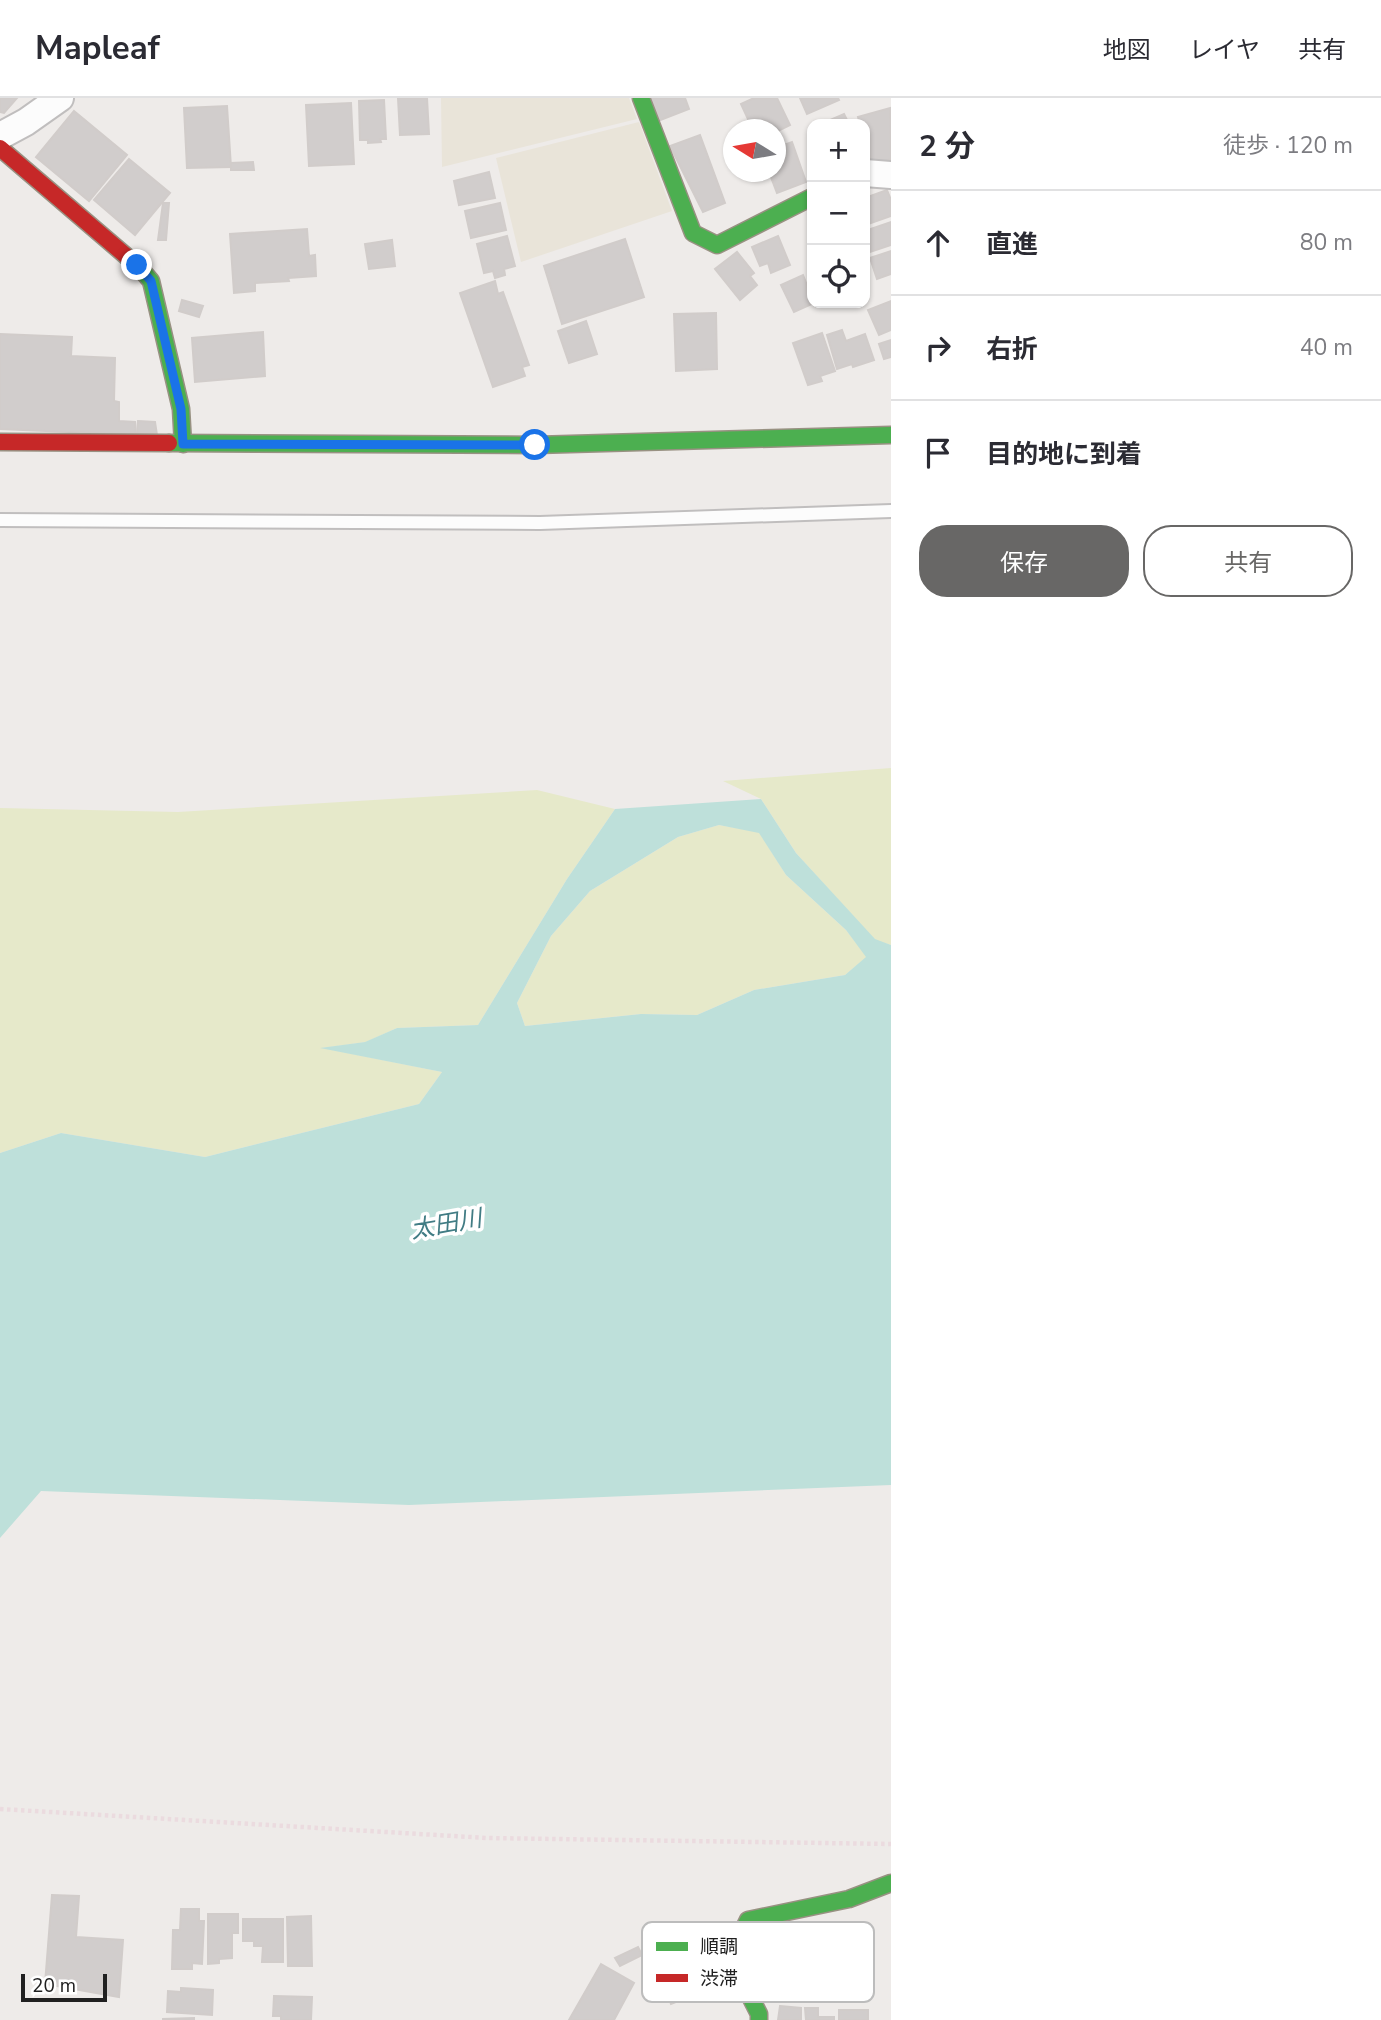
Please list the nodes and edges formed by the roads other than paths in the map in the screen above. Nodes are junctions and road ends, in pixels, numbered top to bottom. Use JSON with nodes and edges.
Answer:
{"nodes":[{"id":1,"x":60,"y":98,"type":"edge"},
{"id":2,"x":641,"y":98,"type":"edge"},
{"id":3,"x":0,"y":136,"type":"edge"},
{"id":4,"x":0,"y":148,"type":"edge"},
{"id":5,"x":870,"y":173,"type":"edge"},
{"id":6,"x":891,"y":175,"type":"edge"},
{"id":7,"x":807,"y":200,"type":"edge"},
{"id":8,"x":891,"y":435,"type":"edge"},
{"id":9,"x":0,"y":442,"type":"edge"},
{"id":10,"x":183,"y":444,"type":"junction"},
{"id":11,"x":891,"y":511,"type":"edge"},
{"id":12,"x":0,"y":520,"type":"edge"},
{"id":13,"x":891,"y":1883,"type":"edge"},
{"id":14,"x":747,"y":1922,"type":"edge"},
{"id":15,"x":753,"y":2002,"type":"edge"},
{"id":16,"x":759,"y":2020,"type":"edge"}],
"edges":[{"from":1,"to":3,"type":"street"},
{"from":2,"to":7,"type":"street"},
{"from":4,"to":10,"type":"street"},
{"from":5,"to":6,"type":"street"},
{"from":8,"to":10,"type":"street"},
{"from":9,"to":10,"type":"street"},
{"from":11,"to":12,"type":"lane"},
{"from":13,"to":14,"type":"street"},
{"from":15,"to":16,"type":"street"}]}
